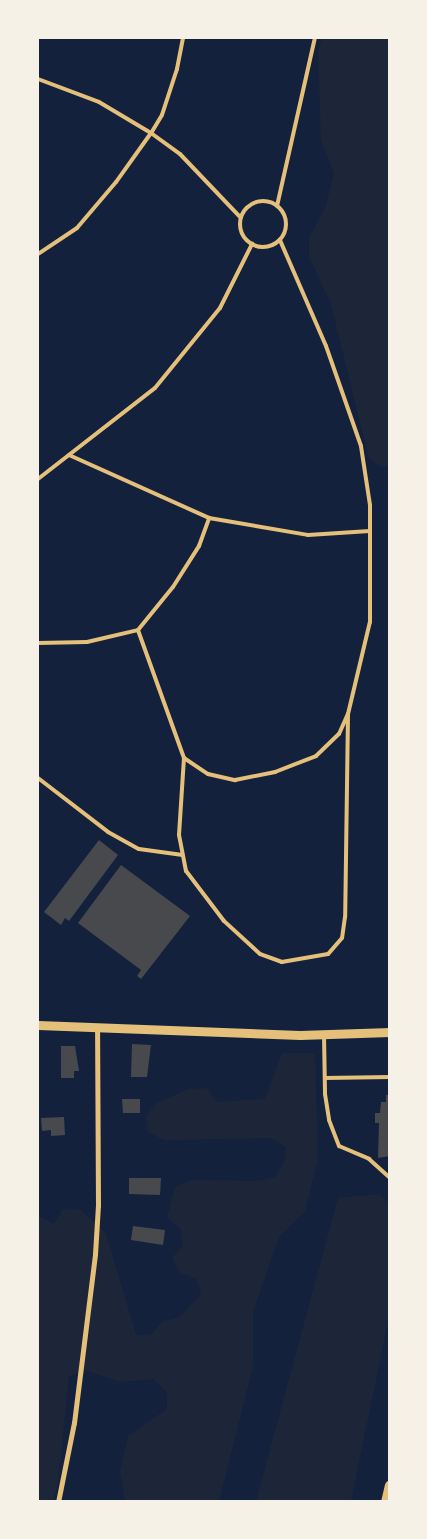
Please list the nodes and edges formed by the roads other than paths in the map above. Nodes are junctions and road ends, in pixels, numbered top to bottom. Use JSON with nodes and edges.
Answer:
{"nodes":[{"id":1,"x":183,"y":38,"type":"edge"},
{"id":2,"x":315,"y":38,"type":"edge"},
{"id":3,"x":38,"y":79,"type":"edge"},
{"id":4,"x":151,"y":133,"type":"junction"},
{"id":5,"x":277,"y":206,"type":"junction"},
{"id":6,"x":241,"y":218,"type":"junction"},
{"id":7,"x":280,"y":240,"type":"junction"},
{"id":8,"x":252,"y":244,"type":"junction"},
{"id":9,"x":38,"y":254,"type":"edge"},
{"id":10,"x":69,"y":455,"type":"junction"},
{"id":11,"x":38,"y":479,"type":"edge"},
{"id":12,"x":209,"y":518,"type":"junction"},
{"id":13,"x":370,"y":531,"type":"junction"},
{"id":14,"x":138,"y":630,"type":"junction"},
{"id":15,"x":38,"y":643,"type":"edge"},
{"id":16,"x":348,"y":714,"type":"junction"},
{"id":17,"x":184,"y":758,"type":"junction"},
{"id":18,"x":38,"y":778,"type":"edge"},
{"id":19,"x":183,"y":855,"type":"junction"},
{"id":20,"x":38,"y":1025,"type":"edge"},
{"id":21,"x":97,"y":1028,"type":"junction"},
{"id":22,"x":390,"y":1032,"type":"edge"},
{"id":23,"x":324,"y":1034,"type":"junction"},
{"id":24,"x":390,"y":1077,"type":"edge"},
{"id":25,"x":325,"y":1078,"type":"junction"},
{"id":26,"x":390,"y":1178,"type":"edge"},
{"id":27,"x":390,"y":1485,"type":"edge"},
{"id":28,"x":58,"y":1502,"type":"edge"},
{"id":29,"x":386,"y":1502,"type":"edge"}],
"edges":[{"from":1,"to":4,"type":"lane"},
{"from":2,"to":5,"type":"lane"},
{"from":3,"to":4,"type":"lane"},
{"from":4,"to":6,"type":"lane"},
{"from":4,"to":9,"type":"lane"},
{"from":5,"to":6,"type":"lane"},
{"from":5,"to":7,"type":"lane"},
{"from":6,"to":8,"type":"lane"},
{"from":7,"to":8,"type":"lane"},
{"from":7,"to":13,"type":"lane"},
{"from":8,"to":10,"type":"lane"},
{"from":10,"to":11,"type":"lane"},
{"from":10,"to":12,"type":"lane"},
{"from":12,"to":13,"type":"lane"},
{"from":12,"to":14,"type":"lane"},
{"from":13,"to":16,"type":"lane"},
{"from":14,"to":15,"type":"lane"},
{"from":14,"to":17,"type":"lane"},
{"from":16,"to":17,"type":"lane"},
{"from":16,"to":19,"type":"lane"},
{"from":17,"to":19,"type":"lane"},
{"from":18,"to":19,"type":"lane"},
{"from":20,"to":21,"type":"street"},
{"from":21,"to":23,"type":"street"},
{"from":21,"to":28,"type":"street"},
{"from":22,"to":23,"type":"street"},
{"from":23,"to":25,"type":"lane"},
{"from":24,"to":25,"type":"lane"},
{"from":25,"to":26,"type":"lane"},
{"from":27,"to":29,"type":"main road"}]}
